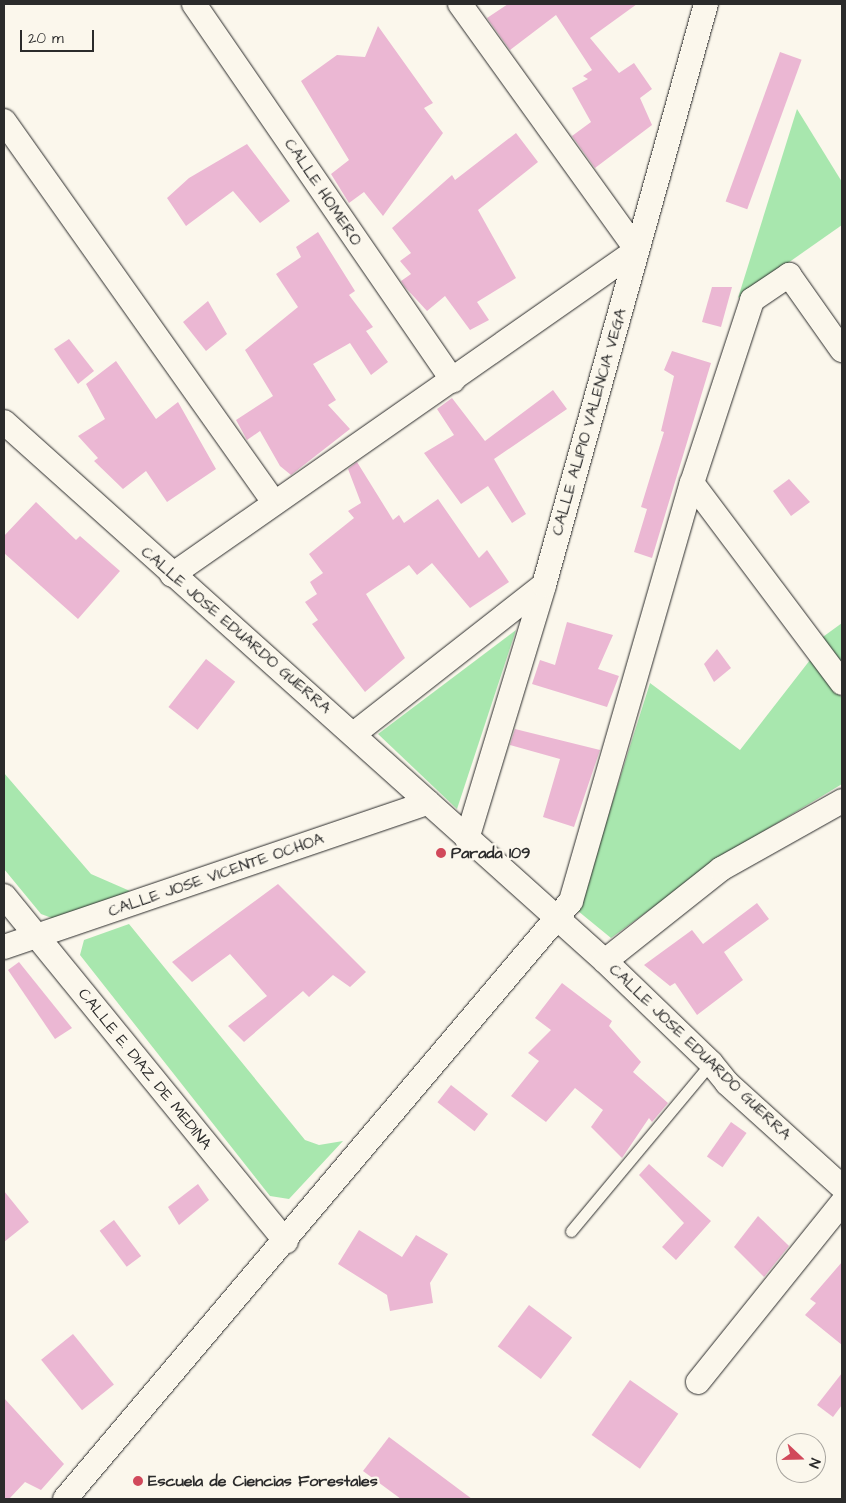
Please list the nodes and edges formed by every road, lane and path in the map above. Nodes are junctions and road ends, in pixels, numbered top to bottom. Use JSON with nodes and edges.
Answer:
{"nodes":[{"id":1,"x":194,"y":4,"type":"edge"},
{"id":2,"x":460,"y":4,"type":"edge"},
{"id":3,"x":706,"y":4,"type":"edge"},
{"id":4,"x":4,"y":121,"type":"edge"},
{"id":5,"x":637,"y":250,"type":"junction"},
{"id":6,"x":842,"y":350,"type":"edge"},
{"id":7,"x":452,"y":381,"type":"junction"},
{"id":8,"x":4,"y":422,"type":"edge"},
{"id":9,"x":692,"y":483,"type":"junction"},
{"id":10,"x":273,"y":501,"type":"junction"},
{"id":11,"x":172,"y":575,"type":"junction"},
{"id":12,"x":544,"y":585,"type":"junction"},
{"id":13,"x":842,"y":683,"type":"edge"},
{"id":14,"x":354,"y":734,"type":"junction"},
{"id":15,"x":842,"y":801,"type":"edge"},
{"id":16,"x":428,"y":803,"type":"junction"},
{"id":17,"x":467,"y":839,"type":"junction"},
{"id":18,"x":4,"y":896,"type":"edge"},
{"id":19,"x":556,"y":918,"type":"junction"},
{"id":20,"x":36,"y":936,"type":"junction"},
{"id":21,"x":4,"y":948,"type":"edge"},
{"id":22,"x":605,"y":961,"type":"junction"},
{"id":23,"x":711,"y":1063,"type":"junction"},
{"id":24,"x":837,"y":1173,"type":"edge"},
{"id":25,"x":842,"y":1203,"type":"edge"},
{"id":26,"x":571,"y":1231,"type":"dead end"},
{"id":27,"x":286,"y":1242,"type":"junction"},
{"id":28,"x":698,"y":1382,"type":"dead end"},
{"id":29,"x":65,"y":1499,"type":"edge"}],
"edges":[{"from":1,"to":7,"type":"street","name":"CALLE HOMERO"},
{"from":2,"to":5,"type":"street"},
{"from":3,"to":5,"type":"street","name":"CALLE ALIPIO VALENCIA VEGA"},
{"from":4,"to":10,"type":"street"},
{"from":5,"to":7,"type":"street"},
{"from":5,"to":12,"type":"street","name":"CALLE ALIPIO VALENCIA VEGA"},
{"from":6,"to":9,"type":"street"},
{"from":7,"to":10,"type":"street"},
{"from":8,"to":11,"type":"street","name":"CALLE JOSE EDUARDO GUERRA"},
{"from":9,"to":13,"type":"street"},
{"from":9,"to":19,"type":"street"},
{"from":10,"to":11,"type":"street"},
{"from":11,"to":14,"type":"street","name":"CALLE JOSE EDUARDO GUERRA"},
{"from":12,"to":14,"type":"street"},
{"from":12,"to":17,"type":"street","name":"CALLE ALIPIO VALENCIA VEGA"},
{"from":14,"to":16,"type":"street","name":"CALLE JOSE EDUARDO GUERRA"},
{"from":15,"to":22,"type":"street"},
{"from":16,"to":17,"type":"street","name":"CALLE JOSE EDUARDO GUERRA"},
{"from":16,"to":20,"type":"street","name":"CALLE JOSE VICENTE OCHOA"},
{"from":17,"to":19,"type":"street","name":"CALLE JOSE EDUARDO GUERRA"},
{"from":18,"to":20,"type":"street","name":"CALLE E. DIAZ DE MEDINA"},
{"from":19,"to":22,"type":"street","name":"CALLE JOSE EDUARDO GUERRA"},
{"from":19,"to":27,"type":"street"},
{"from":20,"to":21,"type":"street","name":"CALLE JOSE VICENTE OCHOA"},
{"from":20,"to":27,"type":"street","name":"CALLE E. DIAZ DE MEDINA"},
{"from":22,"to":23,"type":"street","name":"CALLE JOSE EDUARDO GUERRA"},
{"from":23,"to":24,"type":"street","name":"CALLE JOSE EDUARDO GUERRA"},
{"from":23,"to":26,"type":"lane"},
{"from":25,"to":28,"type":"street"},
{"from":27,"to":29,"type":"street"}]}
